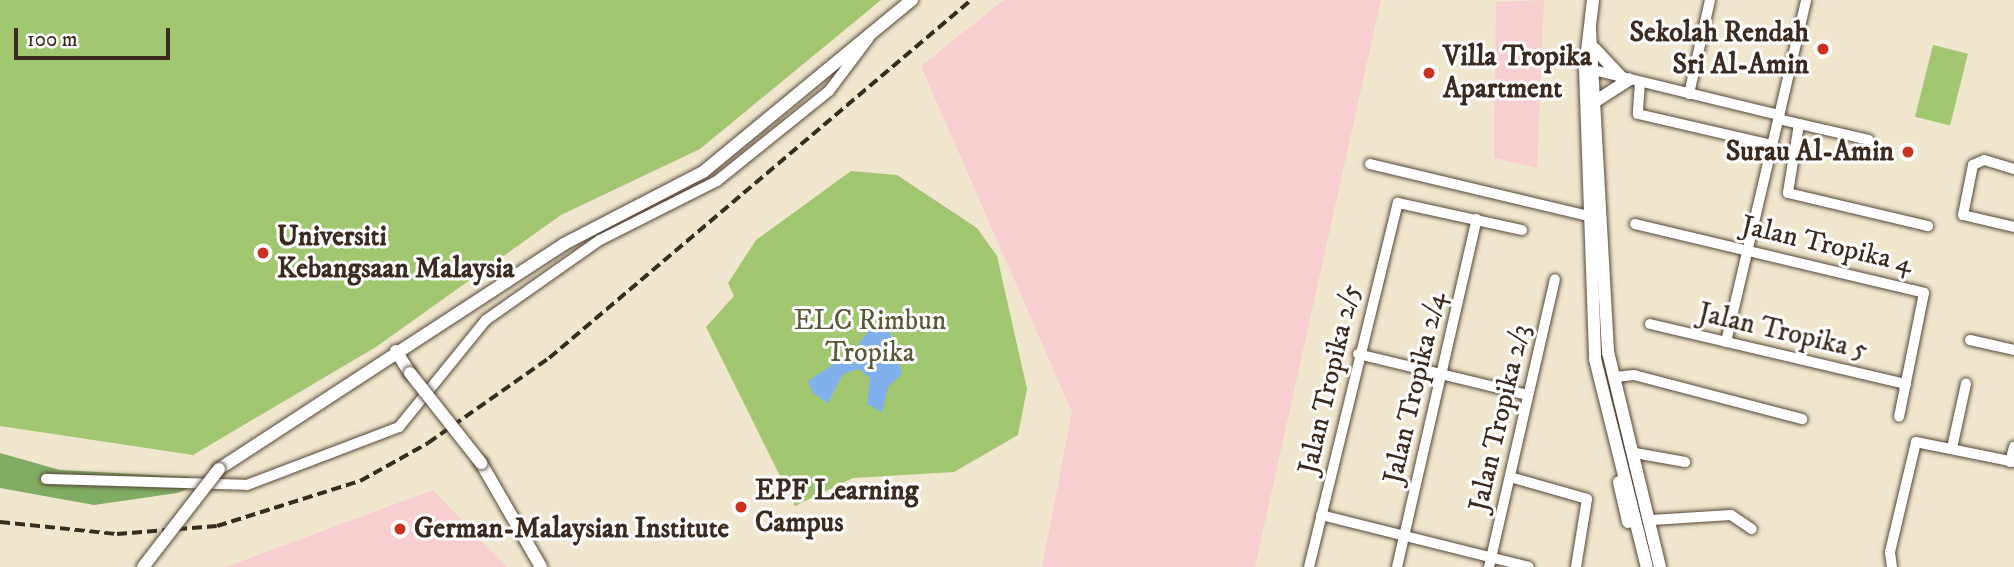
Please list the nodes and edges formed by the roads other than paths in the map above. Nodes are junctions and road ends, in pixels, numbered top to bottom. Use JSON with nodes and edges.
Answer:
{"nodes":[{"id":1,"x":912,"y":0,"type":"edge"},
{"id":2,"x":1593,"y":0,"type":"edge"},
{"id":3,"x":1710,"y":0,"type":"edge"},
{"id":4,"x":1806,"y":0,"type":"edge"},
{"id":5,"x":1590,"y":29,"type":"junction"},
{"id":6,"x":870,"y":35,"type":"junction"},
{"id":7,"x":1595,"y":48,"type":"junction"},
{"id":8,"x":1589,"y":69,"type":"junction"},
{"id":9,"x":1630,"y":79,"type":"junction"},
{"id":10,"x":1689,"y":94,"type":"junction"},
{"id":11,"x":1596,"y":102,"type":"junction"},
{"id":12,"x":1779,"y":117,"type":"junction"},
{"id":13,"x":1799,"y":124,"type":"junction"},
{"id":14,"x":1869,"y":141,"type":"dead end"},
{"id":15,"x":1772,"y":145,"type":"junction"},
{"id":16,"x":1370,"y":164,"type":"dead end"},
{"id":17,"x":2014,"y":169,"type":"edge"},
{"id":18,"x":1596,"y":218,"type":"junction"},
{"id":19,"x":1477,"y":219,"type":"junction"},
{"id":20,"x":1635,"y":224,"type":"dead end"},
{"id":21,"x":1928,"y":226,"type":"dead end"},
{"id":22,"x":2014,"y":228,"type":"edge"},
{"id":23,"x":1522,"y":230,"type":"dead end"},
{"id":24,"x":1748,"y":250,"type":"junction"},
{"id":25,"x":1555,"y":279,"type":"dead end"},
{"id":26,"x":1650,"y":324,"type":"dead end"},
{"id":27,"x":1970,"y":340,"type":"dead end"},
{"id":28,"x":1726,"y":342,"type":"junction"},
{"id":29,"x":2014,"y":350,"type":"edge"},
{"id":30,"x":396,"y":351,"type":"junction"},
{"id":31,"x":1358,"y":354,"type":"junction"},
{"id":32,"x":1442,"y":374,"type":"junction"},
{"id":33,"x":1615,"y":377,"type":"junction"},
{"id":34,"x":1906,"y":384,"type":"junction"},
{"id":35,"x":1966,"y":384,"type":"dead end"},
{"id":36,"x":1528,"y":395,"type":"junction"},
{"id":37,"x":1899,"y":417,"type":"dead end"},
{"id":38,"x":1802,"y":419,"type":"dead end"},
{"id":39,"x":2014,"y":447,"type":"edge"},
{"id":40,"x":1952,"y":448,"type":"junction"},
{"id":41,"x":1634,"y":453,"type":"junction"},
{"id":42,"x":1622,"y":461,"type":"junction"},
{"id":43,"x":1685,"y":462,"type":"dead end"},
{"id":44,"x":2012,"y":462,"type":"edge"},
{"id":45,"x":1510,"y":477,"type":"junction"},
{"id":46,"x":46,"y":479,"type":"dead end"},
{"id":47,"x":1321,"y":514,"type":"junction"},
{"id":48,"x":1651,"y":520,"type":"junction"},
{"id":49,"x":1752,"y":529,"type":"dead end"},
{"id":50,"x":1404,"y":536,"type":"junction"},
{"id":51,"x":1490,"y":562,"type":"edge"},
{"id":52,"x":143,"y":567,"type":"edge"},
{"id":53,"x":541,"y":567,"type":"edge"},
{"id":54,"x":1309,"y":567,"type":"edge"},
{"id":55,"x":1397,"y":567,"type":"edge"},
{"id":56,"x":1529,"y":567,"type":"edge"},
{"id":57,"x":1576,"y":567,"type":"edge"},
{"id":58,"x":1639,"y":567,"type":"edge"},
{"id":59,"x":1647,"y":567,"type":"edge"},
{"id":60,"x":1660,"y":567,"type":"edge"},
{"id":61,"x":1892,"y":567,"type":"edge"}],
"edges":[{"from":1,"to":6,"type":"street"},
{"from":2,"to":5,"type":"street"},
{"from":3,"to":10,"type":"street"},
{"from":4,"to":12,"type":"street"},
{"from":5,"to":7,"type":"street"},
{"from":5,"to":8,"type":"street"},
{"from":6,"to":30,"type":"street"},
{"from":6,"to":46,"type":"street"},
{"from":7,"to":8,"type":"street"},
{"from":7,"to":9,"type":"street"},
{"from":8,"to":9,"type":"street"},
{"from":8,"to":11,"type":"street"},
{"from":8,"to":18,"type":"street"},
{"from":9,"to":10,"type":"street"},
{"from":9,"to":11,"type":"street"},
{"from":9,"to":15,"type":"street"},
{"from":10,"to":12,"type":"street"},
{"from":11,"to":18,"type":"street"},
{"from":12,"to":13,"type":"street"},
{"from":12,"to":15,"type":"street"},
{"from":13,"to":14,"type":"street"},
{"from":13,"to":21,"type":"street"},
{"from":15,"to":24,"type":"street"},
{"from":16,"to":18,"type":"street"},
{"from":17,"to":22,"type":"street"},
{"from":18,"to":33,"type":"street"},
{"from":18,"to":42,"type":"street"},
{"from":19,"to":23,"type":"street"},
{"from":19,"to":31,"type":"street","name":"Jalan Tropika 2/5"},
{"from":19,"to":32,"type":"street","name":"Jalan Tropika 2/4"},
{"from":20,"to":24,"type":"street","name":"Jalan Tropika 4"},
{"from":24,"to":28,"type":"street"},
{"from":24,"to":34,"type":"street","name":"Jalan Tropika 4"},
{"from":25,"to":36,"type":"street","name":"Jalan Tropika 2/3"},
{"from":26,"to":28,"type":"street","name":"Jalan Tropika 5"},
{"from":27,"to":29,"type":"street"},
{"from":28,"to":34,"type":"street","name":"Jalan Tropika 5"},
{"from":30,"to":52,"type":"street","bridge":true},
{"from":30,"to":53,"type":"street","bridge":true},
{"from":31,"to":32,"type":"street"},
{"from":31,"to":47,"type":"street","name":"Jalan Tropika 2/5"},
{"from":32,"to":36,"type":"street"},
{"from":32,"to":50,"type":"street","name":"Jalan Tropika 2/4"},
{"from":33,"to":38,"type":"street"},
{"from":33,"to":41,"type":"street"},
{"from":34,"to":37,"type":"street","name":"Jalan Tropika 4"},
{"from":35,"to":40,"type":"street"},
{"from":36,"to":45,"type":"street","name":"Jalan Tropika 2/3"},
{"from":39,"to":44,"type":"street"},
{"from":40,"to":44,"type":"street"},
{"from":40,"to":61,"type":"street"},
{"from":41,"to":43,"type":"street"},
{"from":41,"to":48,"type":"street"},
{"from":42,"to":58,"type":"street"},
{"from":42,"to":59,"type":"street"},
{"from":45,"to":51,"type":"street","name":"Jalan Tropika 2/3"},
{"from":45,"to":57,"type":"street"},
{"from":47,"to":50,"type":"street"},
{"from":47,"to":54,"type":"street","name":"Jalan Tropika 2/5"},
{"from":48,"to":49,"type":"street"},
{"from":48,"to":60,"type":"street"},
{"from":50,"to":51,"type":"street"},
{"from":50,"to":55,"type":"street","name":"Jalan Tropika 2/4"},
{"from":51,"to":56,"type":"street"}]}
